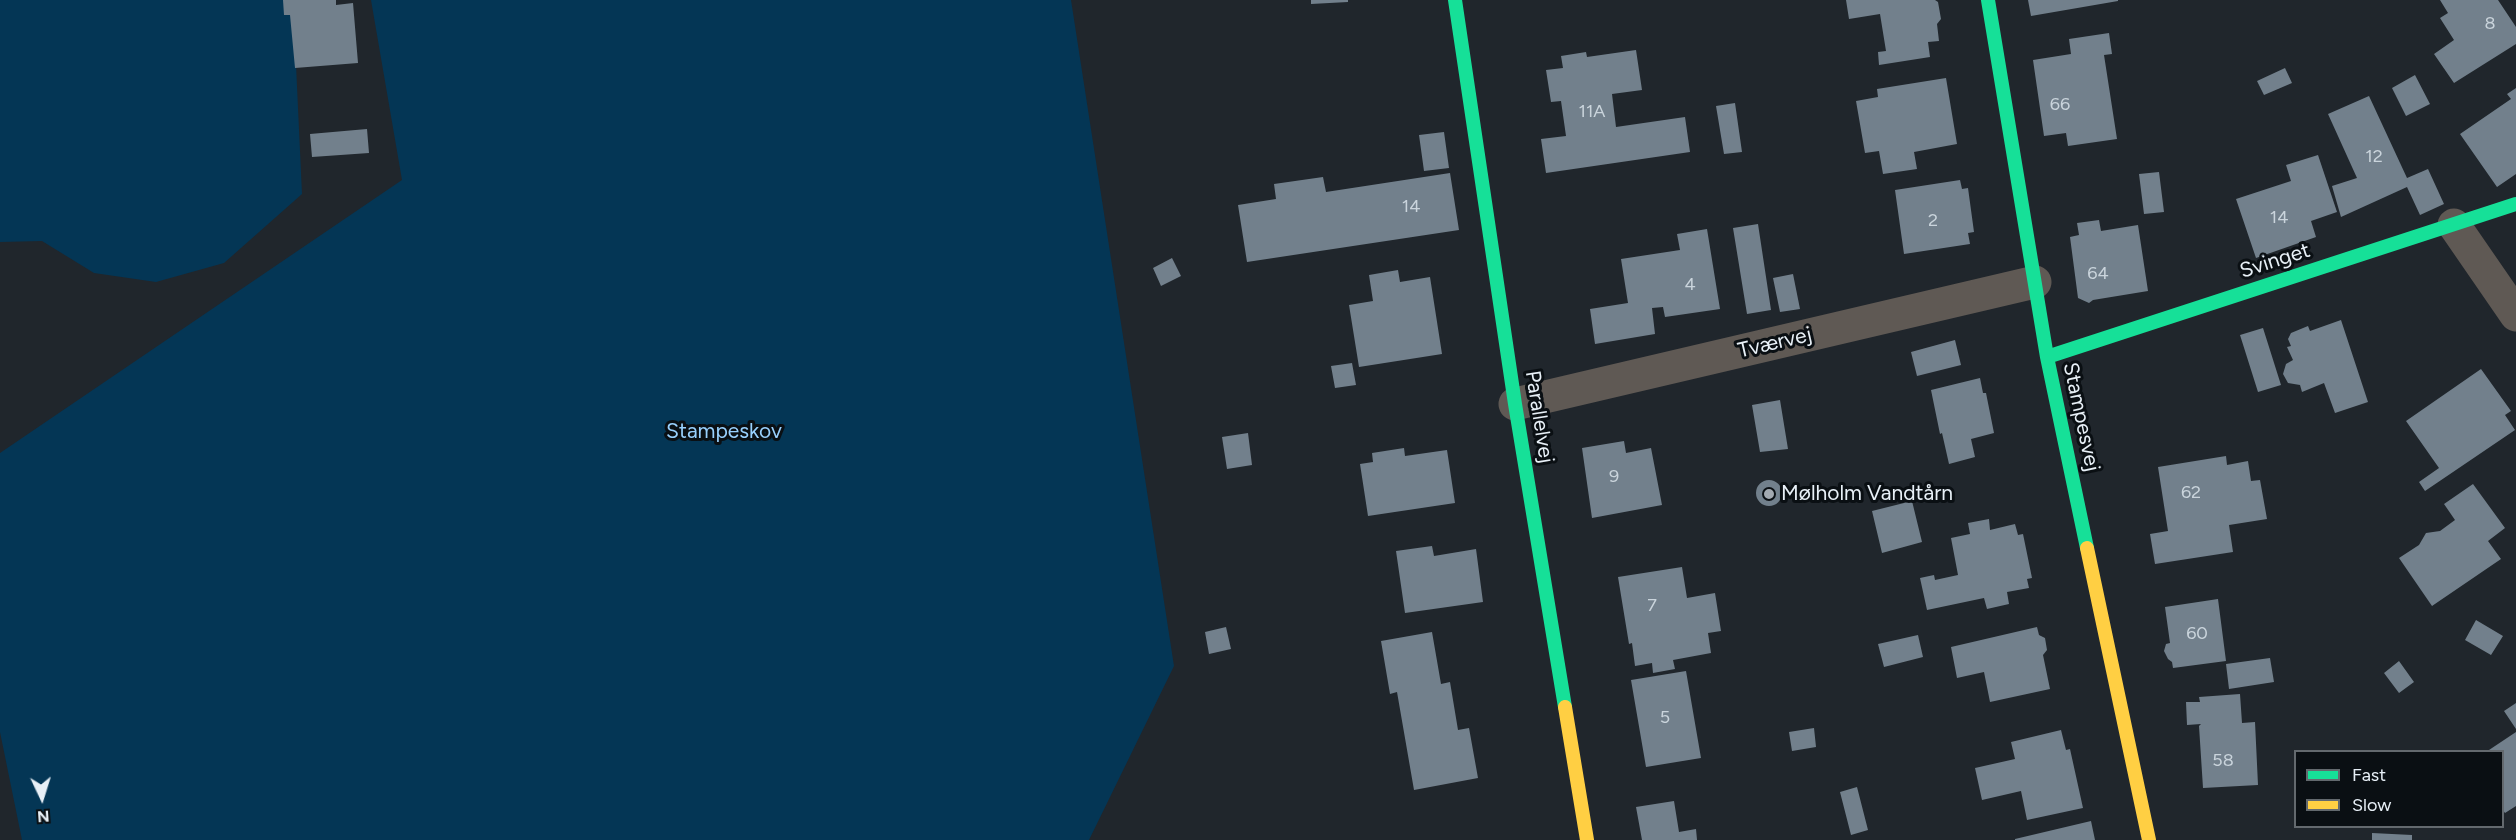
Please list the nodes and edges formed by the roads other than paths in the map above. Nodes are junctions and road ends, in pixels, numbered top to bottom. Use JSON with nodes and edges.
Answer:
{"nodes":[{"id":1,"x":1455,"y":0,"type":"edge"},
{"id":2,"x":1988,"y":0,"type":"edge"},
{"id":3,"x":2516,"y":204,"type":"edge"},
{"id":4,"x":2454,"y":225,"type":"junction"},
{"id":5,"x":2035,"y":282,"type":"junction"},
{"id":6,"x":2516,"y":315,"type":"edge"},
{"id":7,"x":2047,"y":357,"type":"junction"},
{"id":8,"x":1515,"y":405,"type":"junction"},
{"id":9,"x":1587,"y":840,"type":"edge"},
{"id":10,"x":2149,"y":840,"type":"edge"}],
"edges":[{"from":1,"to":8,"type":"street","name":"Parallelvej"},
{"from":2,"to":5,"type":"street","name":"Stampesvej"},
{"from":3,"to":4,"type":"street","name":"Svinget"},
{"from":4,"to":6,"type":"street"},
{"from":4,"to":7,"type":"street","name":"Svinget"},
{"from":5,"to":7,"type":"street","name":"Stampesvej"},
{"from":5,"to":8,"type":"street","name":"Tværvej"},
{"from":7,"to":10,"type":"street","name":"Stampesvej"},
{"from":8,"to":9,"type":"street","name":"Parallelvej"}]}
